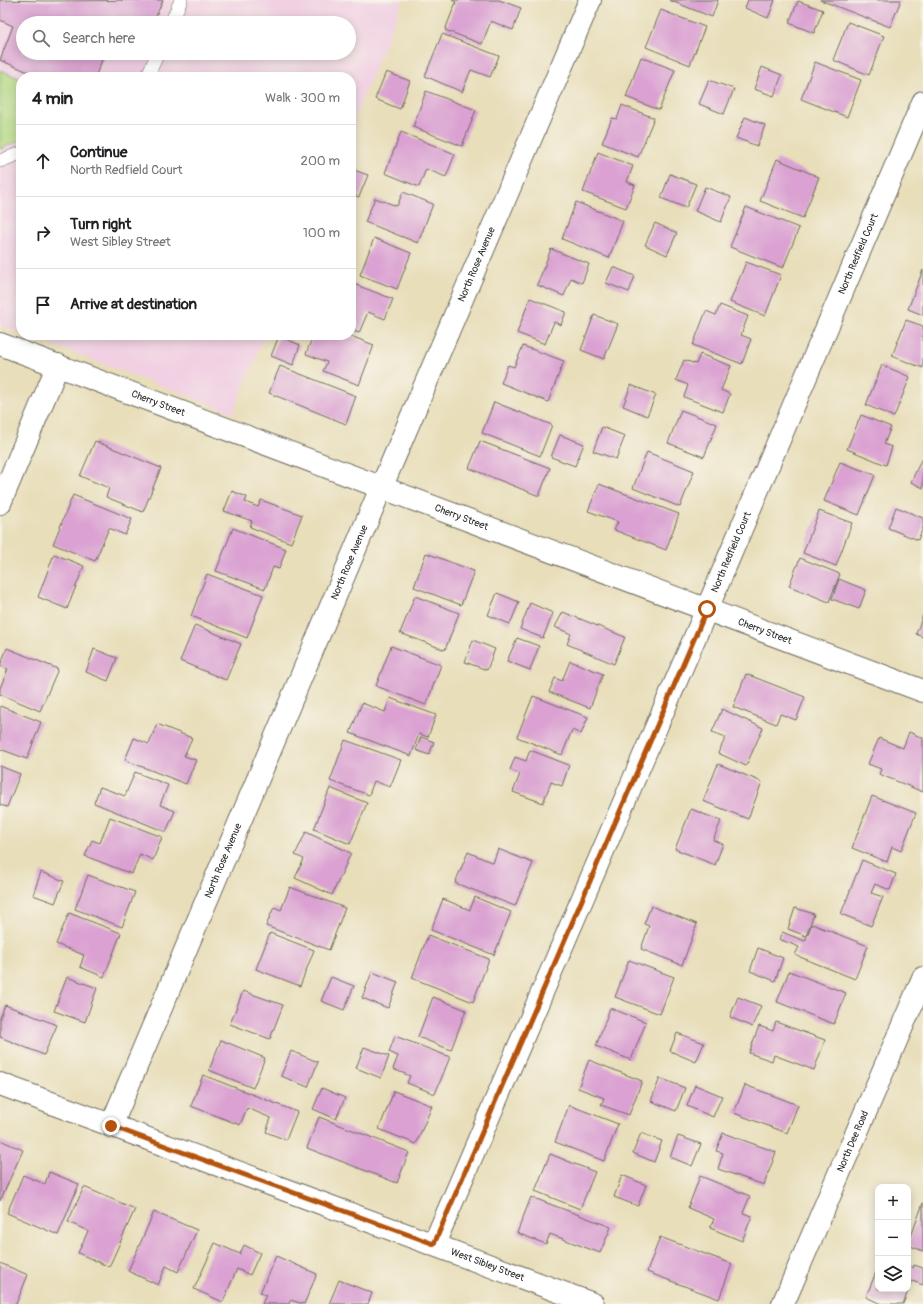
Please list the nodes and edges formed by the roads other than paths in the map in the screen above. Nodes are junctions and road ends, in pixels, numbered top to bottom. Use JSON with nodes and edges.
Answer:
{"nodes":[{"id":1,"x":181,"y":0,"type":"edge"},
{"id":2,"x":590,"y":0,"type":"edge"},
{"id":3,"x":174,"y":16,"type":"edge"},
{"id":4,"x":155,"y":60,"type":"edge"},
{"id":5,"x":149,"y":72,"type":"edge"},
{"id":6,"x":923,"y":102,"type":"edge"},
{"id":7,"x":16,"y":155,"type":"edge"},
{"id":8,"x":0,"y":161,"type":"edge"},
{"id":9,"x":0,"y":344,"type":"edge"},
{"id":10,"x":58,"y":365,"type":"junction"},
{"id":11,"x":381,"y":488,"type":"junction"},
{"id":12,"x":0,"y":503,"type":"edge"},
{"id":13,"x":707,"y":609,"type":"junction"},
{"id":14,"x":923,"y":690,"type":"edge"},
{"id":15,"x":923,"y":978,"type":"edge"},
{"id":16,"x":0,"y":1084,"type":"edge"},
{"id":17,"x":111,"y":1126,"type":"junction"},
{"id":18,"x":434,"y":1244,"type":"junction"},
{"id":19,"x":593,"y":1304,"type":"edge"},
{"id":20,"x":783,"y":1304,"type":"edge"}],
"edges":[{"from":1,"to":3,"type":"lane"},
{"from":2,"to":11,"type":"street","name":"North Rose Avenue"},
{"from":4,"to":5,"type":"lane"},
{"from":6,"to":13,"type":"street","name":"North Redfield Court"},
{"from":7,"to":8,"type":"lane"},
{"from":9,"to":10,"type":"street","name":"Cherry Street"},
{"from":10,"to":11,"type":"street","name":"Cherry Street"},
{"from":10,"to":12,"type":"street"},
{"from":11,"to":13,"type":"street","name":"Cherry Street"},
{"from":11,"to":17,"type":"street","name":"North Rose Avenue"},
{"from":13,"to":14,"type":"street","name":"Cherry Street"},
{"from":13,"to":18,"type":"street","name":"North Redfield Court"},
{"from":15,"to":20,"type":"street","name":"North Dee Road"},
{"from":16,"to":17,"type":"street","name":"West Sibley Street"},
{"from":17,"to":18,"type":"street","name":"West Sibley Street"},
{"from":18,"to":19,"type":"street","name":"West Sibley Street"}]}
